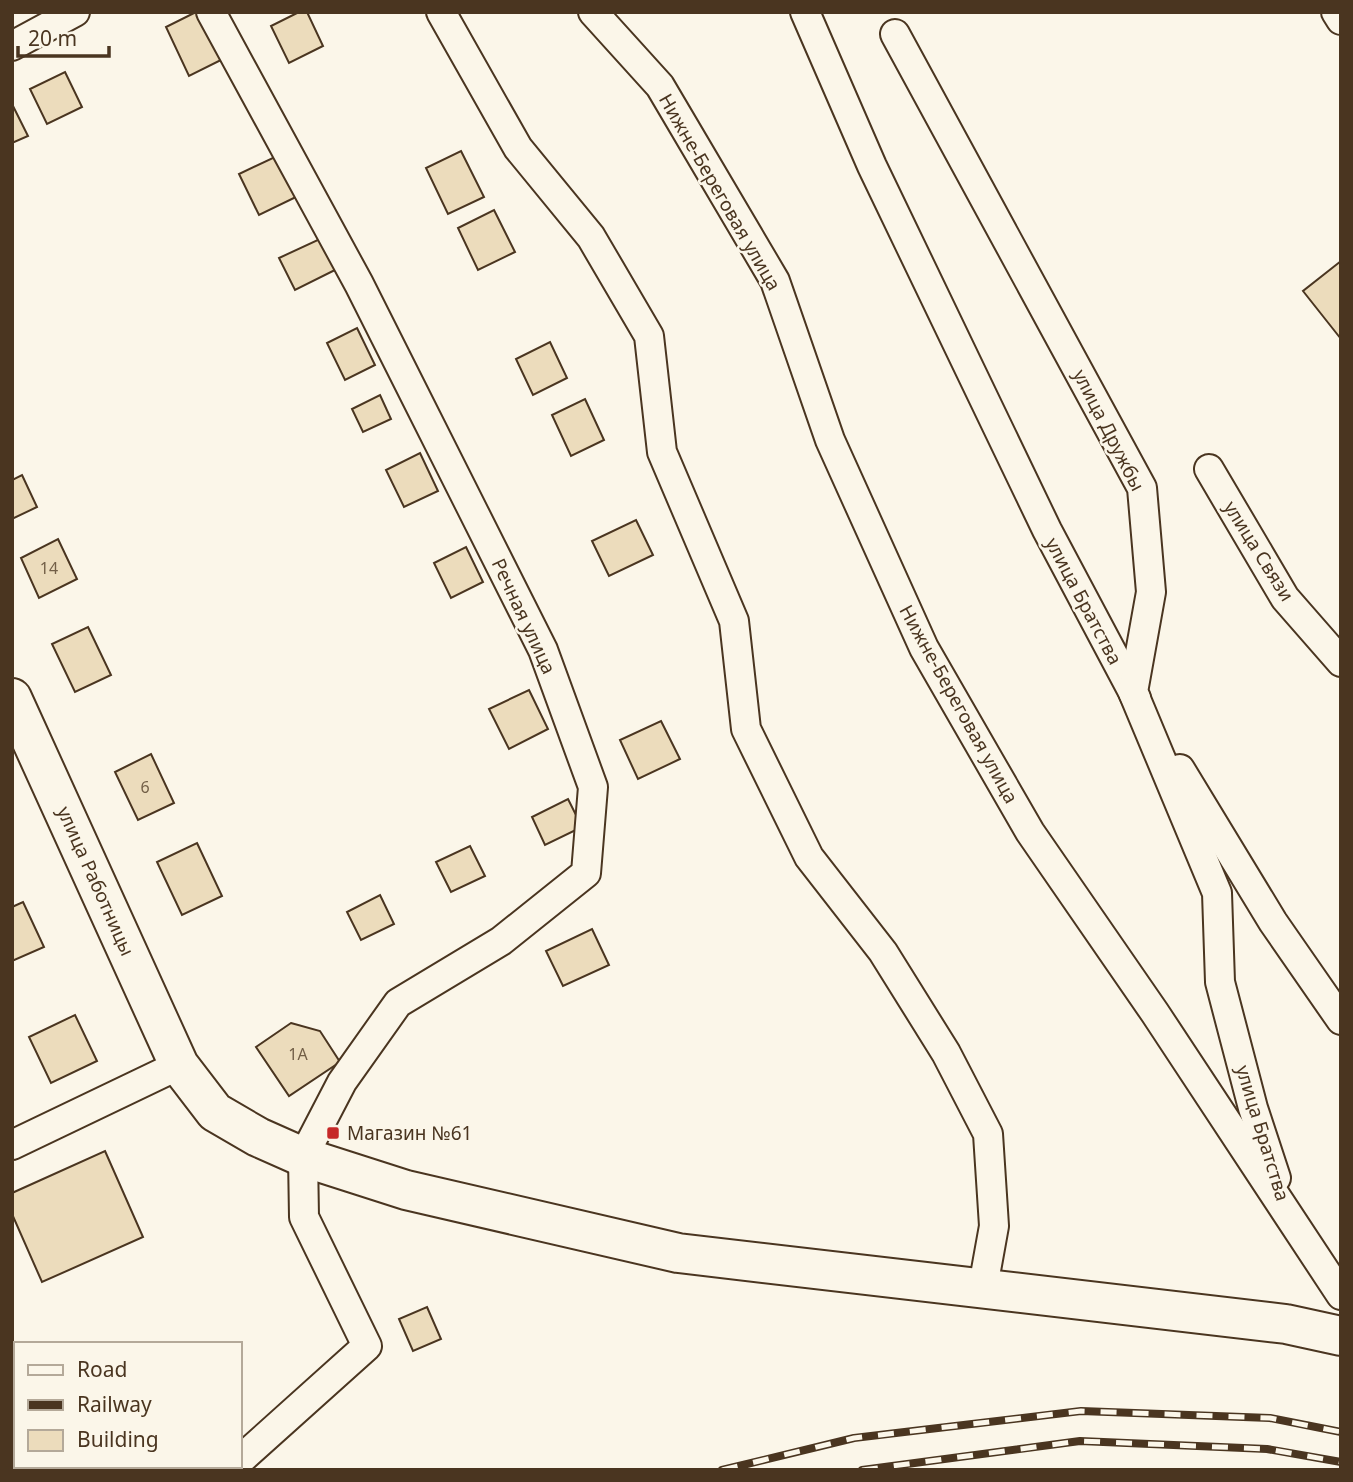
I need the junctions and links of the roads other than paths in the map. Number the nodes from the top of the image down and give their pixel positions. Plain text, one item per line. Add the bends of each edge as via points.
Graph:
1 (75, 12) edge
2 (211, 12) edge
3 (441, 12) edge
4 (593, 12) edge
5 (805, 12) edge
6 (1336, 12) edge
7 (1341, 20) edge
8 (895, 34) dead end
9 (12, 46) edge
10 (1209, 469) dead end
11 (1341, 662) edge
12 (1133, 692) junction
13 (12, 698) edge
14 (1341, 1020) edge
15 (178, 1065) junction
16 (12, 1145) edge
17 (303, 1157) junction
18 (1287, 1214) junction
19 (983, 1287) junction
20 (1341, 1295) edge
21 (1341, 1336) edge
22 (242, 1458) edge

1 - 9 street
2 - 17 street, Речная улица via 359,284 543,650 593,787 586,873 500,942 398,1003 342,1082
3 - 19 street via 518,148 591,237 649,336 662,452 734,621 746,729 809,857 883,952 946,1053 988,1134 994,1226
4 - 18 street, Нижне-Береговая улица via 660,86 775,281 830,440 924,648 1030,832
5 - 12 street, улица Братства via 873,166 1041,517
6 - 7 street
8 - 12 street, улица Дружбы via 1142,488 1151,592
10 - 11 street, улица Связи via 1284,598
12 - 14 street via 1273,922
12 - 18 street, улица Братства via 1217,893 1220,982
13 - 15 street, улица Работницы
15 - 16 street
15 - 17 street, улица Работницы via 215,1112
17 - 19 street, улица Работницы via 406,1190 678,1252
17 - 22 street via 304,1217 367,1346
18 - 20 street, Нижне-Береговая улица
19 - 21 street, улица Работницы via 1286,1324

